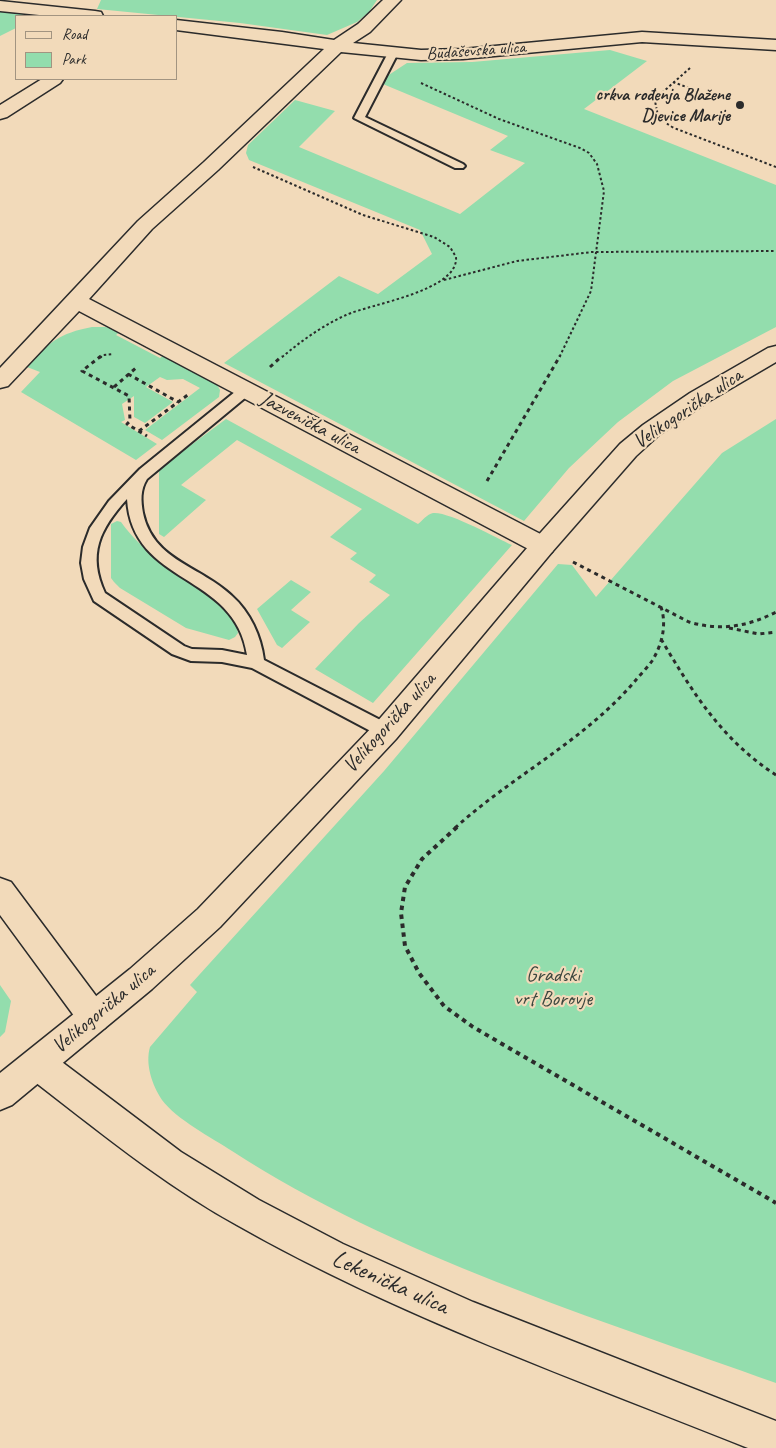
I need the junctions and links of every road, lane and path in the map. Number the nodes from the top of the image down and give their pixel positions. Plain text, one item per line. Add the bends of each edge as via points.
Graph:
1 (394, 0) edge
2 (0, 6) edge
3 (86, 15) edge
4 (178, 26) edge
5 (338, 45) junction
6 (776, 45) edge
7 (391, 59) junction
8 (694, 66) dead end
9 (52, 80) edge
10 (673, 82) junction
11 (713, 97) dead end
12 (0, 113) edge
13 (222, 154) junction
14 (459, 166) dead end
15 (776, 167) edge
16 (776, 251) edge
17 (596, 252) junction
18 (441, 281) junction
19 (76, 301) junction
20 (146, 338) junction
21 (776, 353) edge
22 (128, 374) dead end
23 (0, 381) edge
24 (246, 390) junction
25 (190, 394) dead end
26 (178, 402) junction
27 (139, 431) junction
28 (172, 450) junction
29 (139, 479) junction
30 (471, 508) junction
31 (543, 546) junction
32 (660, 607) junction
33 (776, 612) edge
34 (726, 628) junction
35 (776, 632) edge
36 (661, 639) junction
37 (256, 663) junction
38 (386, 731) junction
39 (776, 775) edge
40 (0, 891) edge
41 (94, 1018) junction
42 (38, 1064) junction
43 (0, 1094) edge
44 (776, 1203) edge
45 (776, 1440) edge

1 - 5 street via 364,28
2 - 3 street
4 - 5 street, Budaševska ulica
5 - 7 street, Budaševska ulica
5 - 13 street
6 - 7 street, Budaševska ulica via 642,37
7 - 14 lane via 360,118
7 - 17 path via 405,76 453,99 589,153 597,164 604,191
8 - 10 path
9 - 12 street
10 - 11 path
10 - 15 path via 655,99 655,109 665,124
13 - 18 path via 378,220 444,242 454,252 456,265
13 - 19 street via 144,225
16 - 17 path
17 - 18 path via 517,261
17 - 30 path via 591,290 557,362
18 - 24 path via 333,321 272,365
19 - 20 street, Jazvenička ulica
19 - 23 street
20 - 24 street, Jazvenička ulica
20 - 27 path via 124,354 103,355 82,370 129,396 130,421 127,424
21 - 31 street, Velikogorička ulica via 698,398 646,435 603,476
22 - 26 path
24 - 28 lane
24 - 30 street, Jazvenička ulica
25 - 26 path
26 - 27 path
27 - 28 path
28 - 29 lane
29 - 37 lane via 134,487 134,500 140,534 160,555 220,594 236,610 247,630
29 - 37 lane via 109,509 92,540 88,569 91,584 99,597 184,653
30 - 31 street, Jazvenička ulica
31 - 32 path
31 - 38 street, Velikogorička ulica
32 - 34 path via 706,628
32 - 36 path via 664,619
33 - 34 path via 760,621
34 - 35 path via 759,634
36 - 39 path via 692,693 738,748
36 - 44 path via 652,661 595,721 459,825 422,859 405,887 401,914 405,946 419,973 444,1006 473,1027
37 - 38 lane
38 - 41 street, Velikogorička ulica via 209,918
40 - 41 street
41 - 42 street, Velikogorička ulica
42 - 43 street, Velikogorička ulica
42 - 45 street, Lekenička ulica via 169,1164 247,1212 330,1257 466,1317

